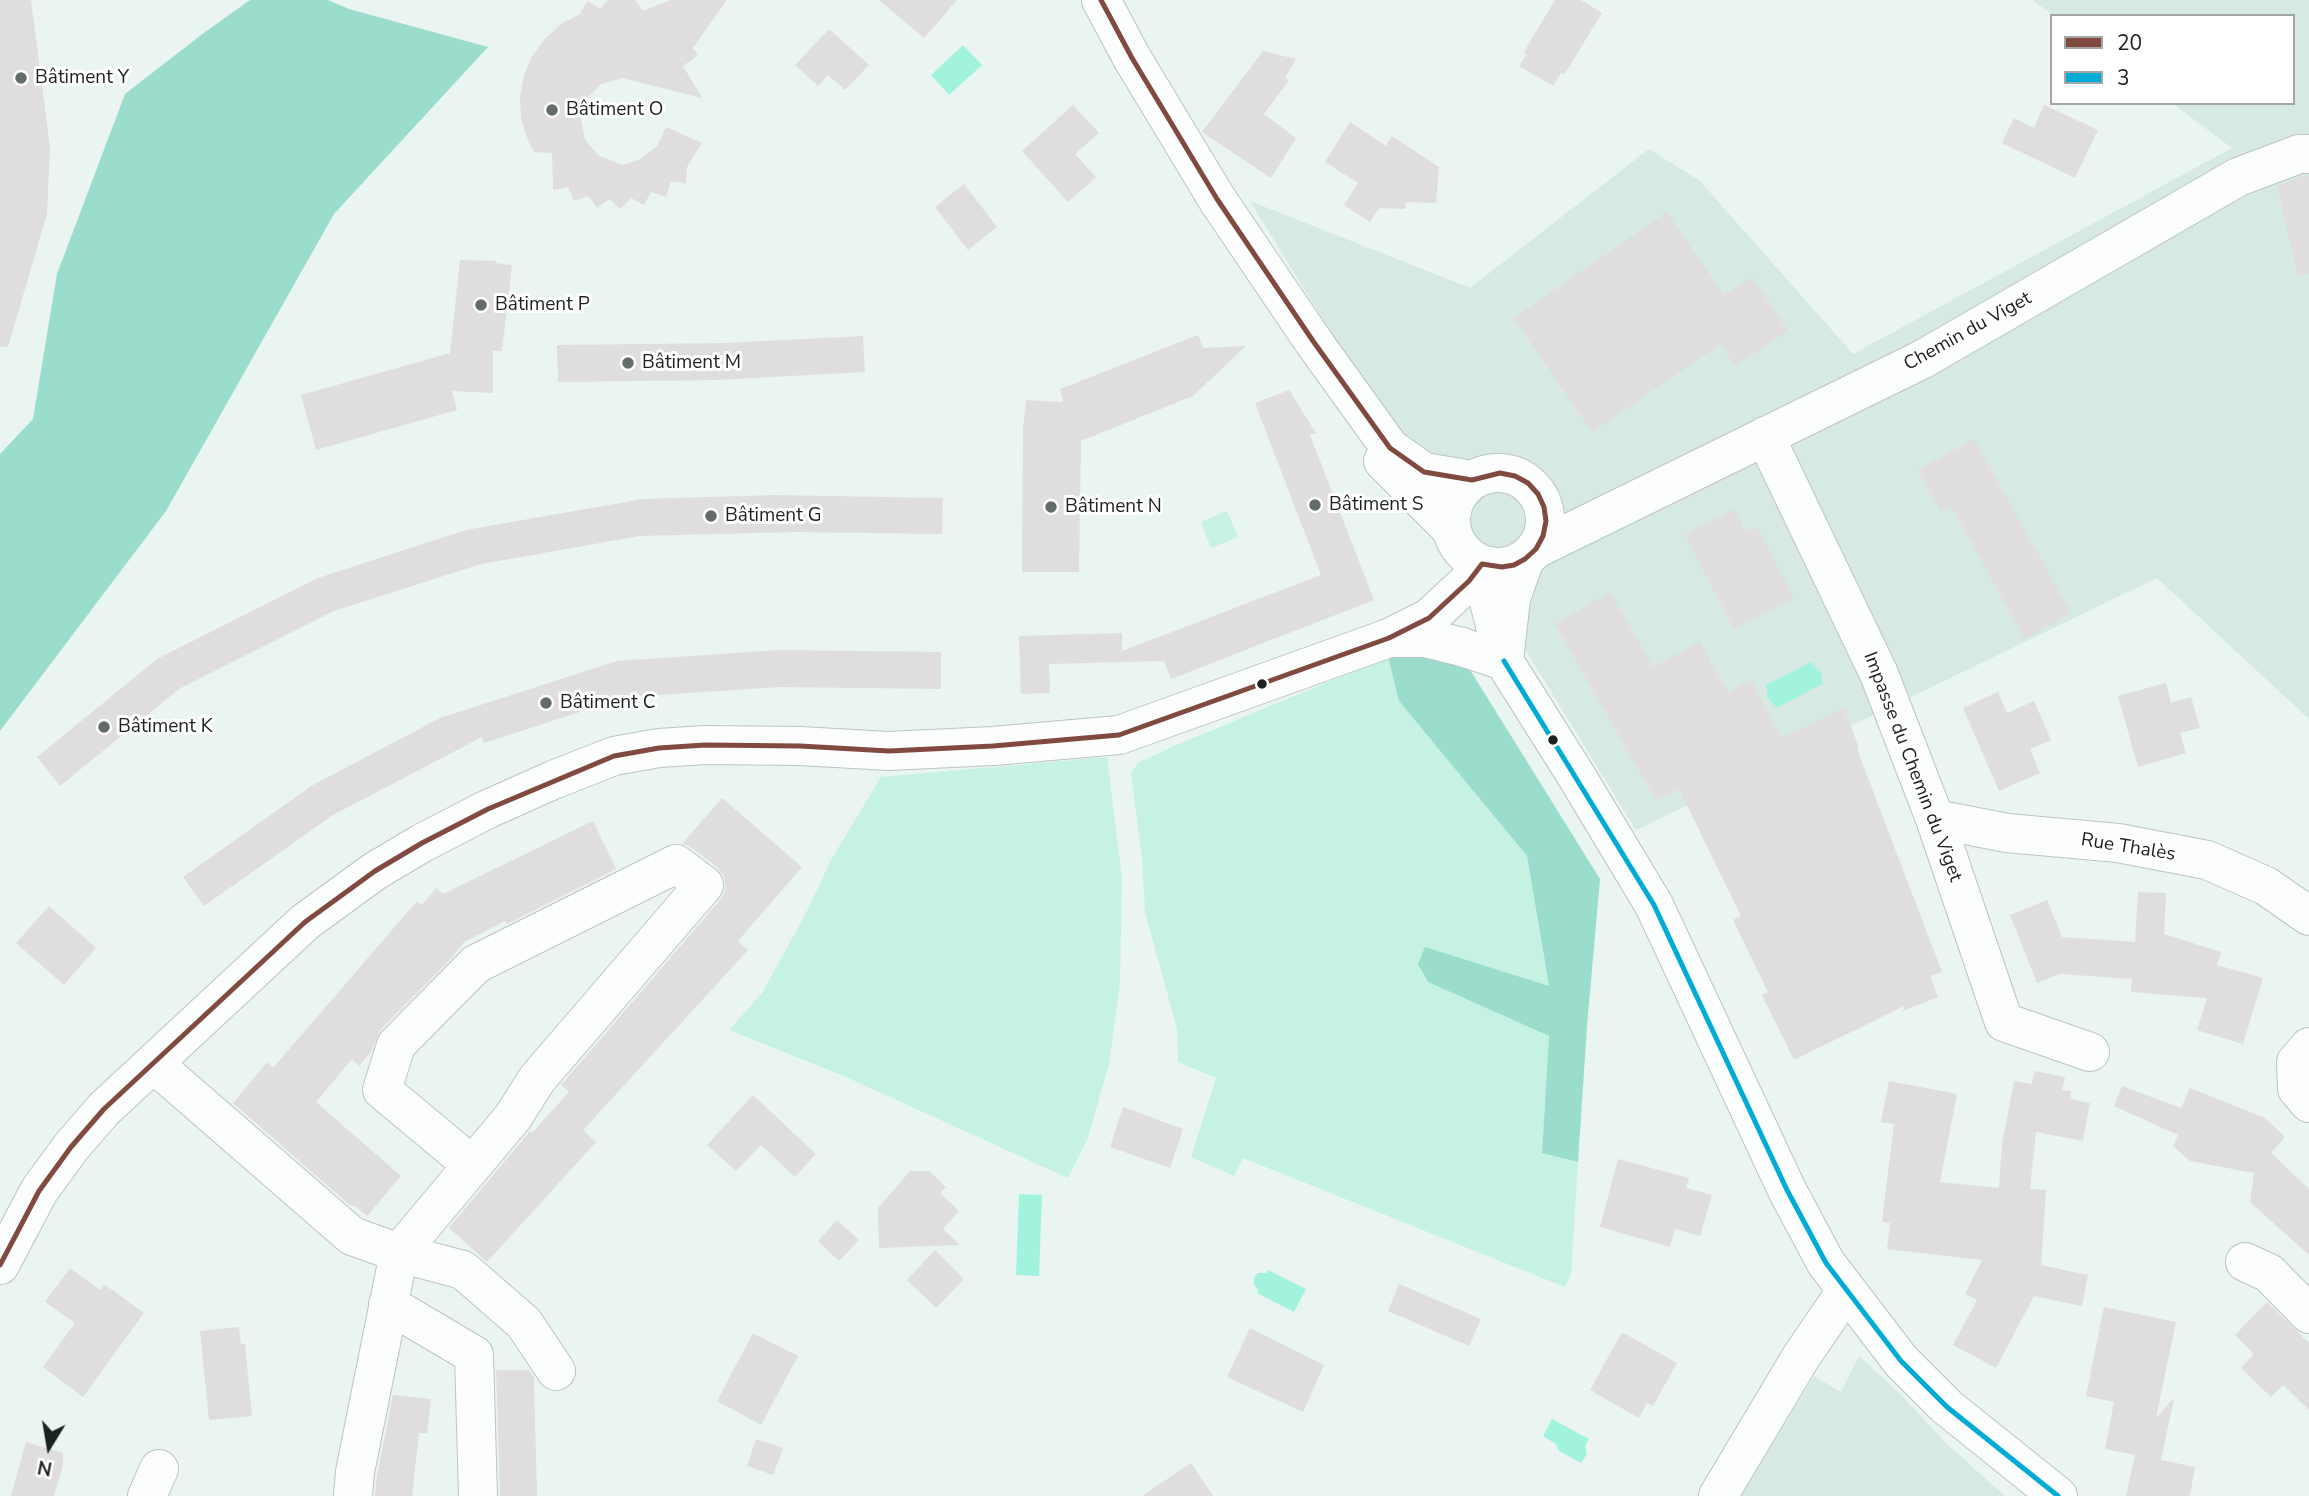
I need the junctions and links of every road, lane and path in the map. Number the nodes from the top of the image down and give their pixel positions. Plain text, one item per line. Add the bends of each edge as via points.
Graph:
1 (1101, 0) edge
2 (2309, 154) edge
3 (1313, 341) junction
4 (1765, 436) junction
5 (1472, 480) junction
6 (1538, 494) junction
7 (1623, 505) junction
8 (1491, 552) junction
9 (1389, 638) junction
10 (1504, 661) junction
11 (1934, 819) junction
12 (2309, 916) edge
13 (2309, 1046) edge
14 (2090, 1052) dead end
15 (154, 1064) junction
16 (2309, 1103) edge
17 (471, 1165) junction
18 (399, 1253) junction
19 (2245, 1262) dead end
20 (0, 1265) edge
21 (1846, 1291) junction
22 (388, 1304) junction
23 (2309, 1314) edge
24 (556, 1371) dead end
25 (353, 1496) edge
26 (478, 1496) edge
27 (1718, 1496) edge
28 (2058, 1496) edge

1 - 3 street via 1217,200
2 - 4 street, Chemin du Viget via 2238,177 1923,359
3 - 5 street via 1390,448 1424,472
3 - 8 street via 1383,462
4 - 7 street, Chemin du Viget
4 - 11 street, Impasse du Chemin du Viget via 1879,674
5 - 6 street via 1507,474 1528,483
5 - 8 street via 1453,507
6 - 7 street
6 - 8 street via 1546,522 1543,536
7 - 8 street, Chemin du Viget
8 - 9 street via 1469,581 1429,618
8 - 10 street via 1487,594
9 - 10 street via 1426,638
9 - 15 street via 1119,735 888,751 705,745 614,756 488,808 375,870 305,922
10 - 21 street via 1654,905 1787,1190
11 - 12 street, Rue Thalès via 2007,834 2118,843 2207,860 2266,886
11 - 14 street, Impasse du Chemin du Viget via 2004,1023
13 - 16 street via 2296,1062 2297,1089
15 - 18 street via 352,1236
15 - 20 street via 104,1109 71,1147 39,1191
17 - 17 street via 513,1117 537,1079 704,885 676,864 475,964 396,1045 382,1090
17 - 18 street
18 - 22 street
18 - 24 street via 463,1270 524,1323
19 - 23 street via 2269,1273
21 - 27 street
21 - 28 street via 1901,1361 1947,1407
22 - 25 street
22 - 26 street via 474,1354

